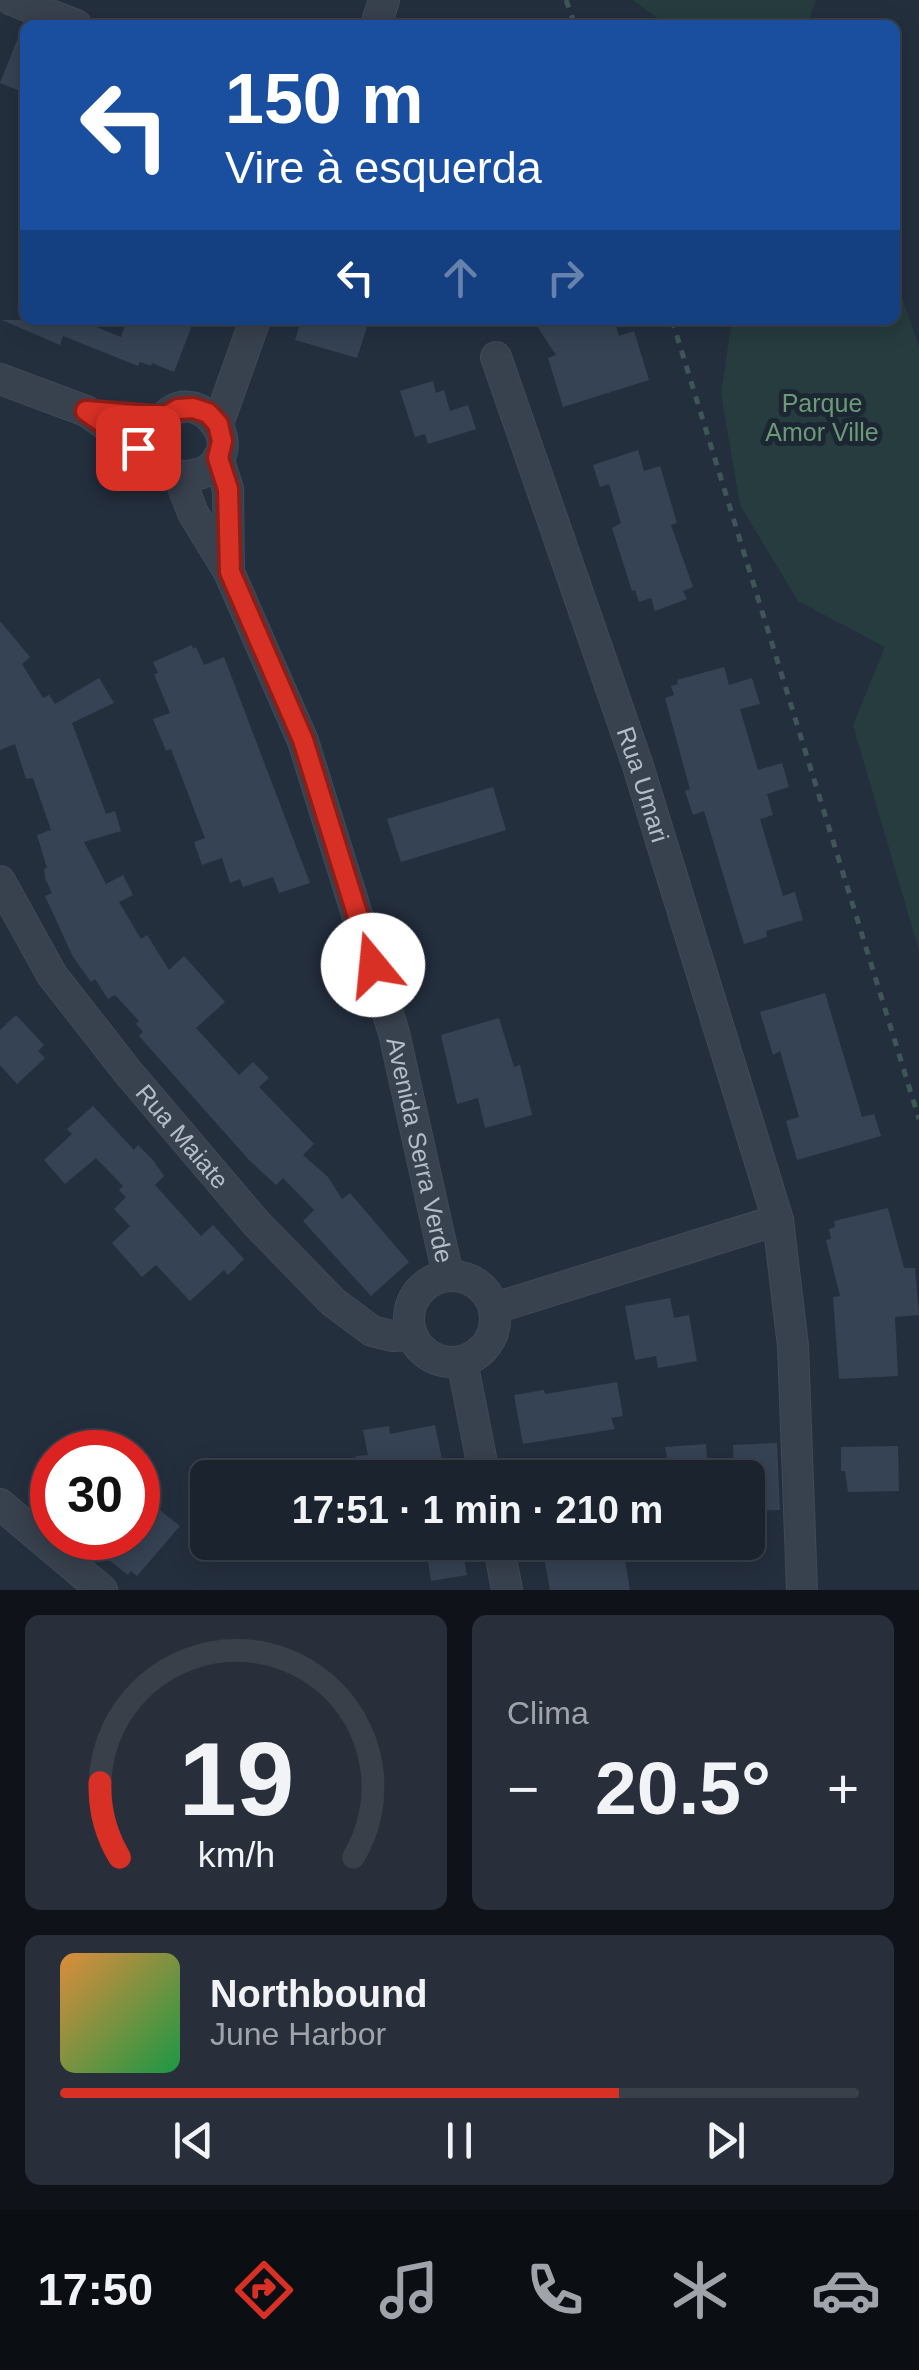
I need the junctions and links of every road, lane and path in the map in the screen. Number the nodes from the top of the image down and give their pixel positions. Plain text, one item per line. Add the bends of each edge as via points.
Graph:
1 (12, 0) edge
2 (63, 20) edge
3 (253, 325) edge
4 (674, 325) edge
5 (242, 354) junction
6 (496, 357) dead end
7 (0, 379) edge
8 (86, 411) junction
9 (171, 413) junction
10 (218, 424) junction
11 (218, 458) junction
12 (172, 472) junction
13 (230, 572) junction
14 (0, 881) edge
15 (919, 1119) edge
16 (778, 1220) junction
17 (448, 1276) junction
18 (495, 1308) junction
19 (412, 1335) junction
20 (462, 1361) junction
21 (481, 1460) edge
22 (0, 1504) edge
23 (501, 1560) edge
24 (102, 1590) edge
25 (507, 1590) edge
26 (802, 1590) edge

1 - 2 street
3 - 5 street
4 - 15 path
5 - 9 street
5 - 10 street
6 - 16 street, Rua Umari via 638,766
7 - 8 street
8 - 9 street
8 - 12 street
9 - 10 street via 193,408
9 - 12 street via 155,433 155,451
10 - 11 street
11 - 12 street via 203,472
11 - 13 street, Avenida Serra Verde via 228,489
12 - 13 street, Avenida Serra Verde
13 - 17 street, Avenida Serra Verde via 303,740 394,1033
14 - 19 street, Rua Maiate via 52,975 256,1223 333,1302 372,1331
16 - 18 street
16 - 26 street, Rua Umari via 793,1346
17 - 18 street via 477,1283
17 - 19 street via 420,1290 409,1320
18 - 20 street via 490,1341
19 - 20 street via 441,1361
20 - 21 street
22 - 24 street
23 - 25 street

